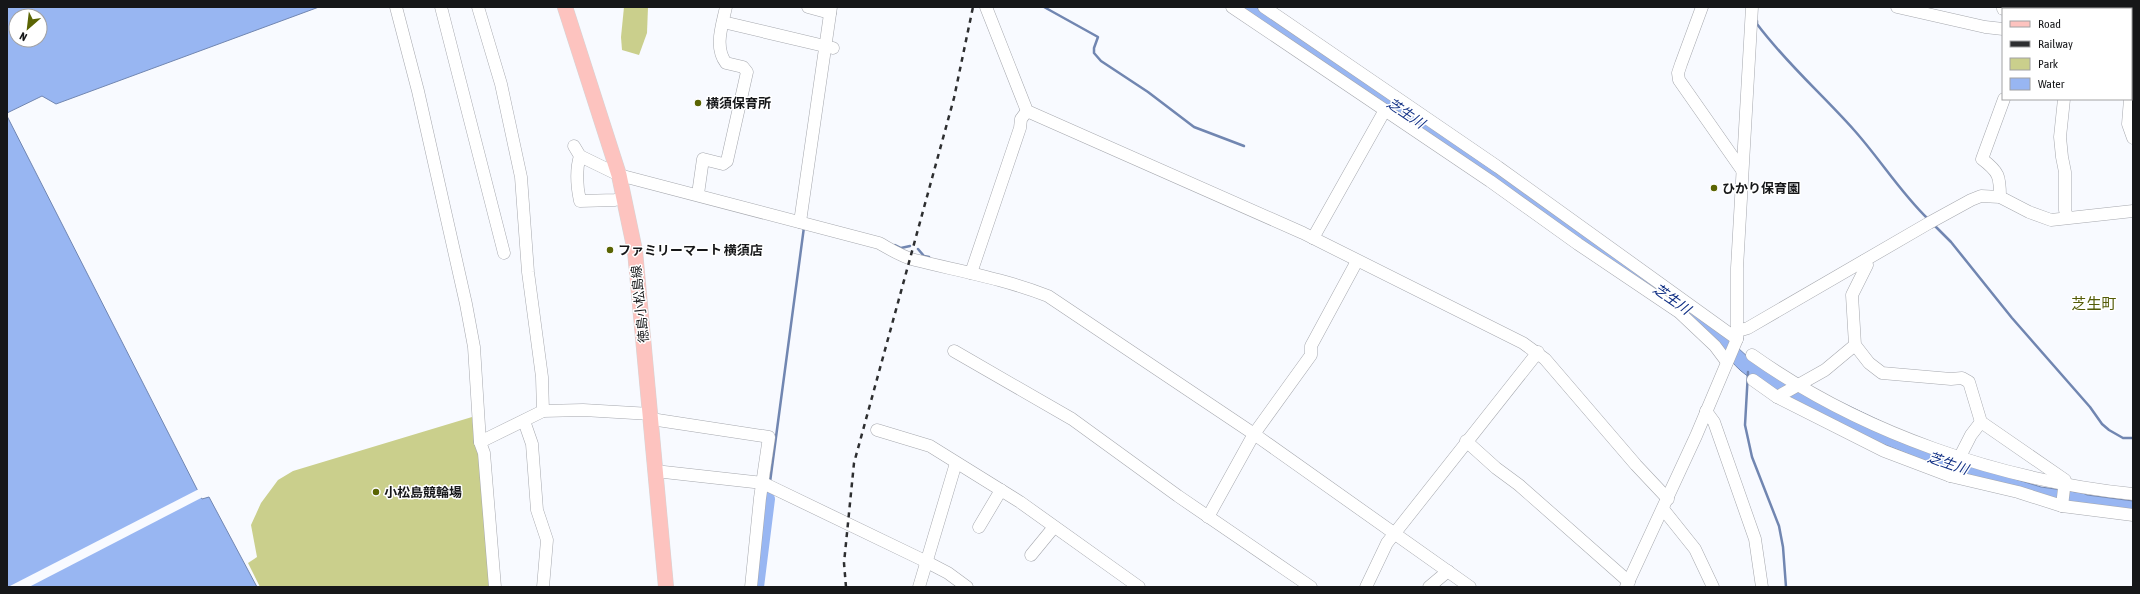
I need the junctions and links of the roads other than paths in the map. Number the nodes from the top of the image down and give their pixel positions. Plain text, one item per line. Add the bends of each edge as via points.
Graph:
1 (396, 7) edge
2 (441, 7) edge
3 (478, 7) edge
4 (565, 7) edge
5 (726, 7) edge
6 (808, 7) edge
7 (986, 7) edge
8 (1232, 7) edge
9 (1264, 7) edge
10 (1702, 7) edge
11 (1752, 7) edge
12 (1898, 7) edge
13 (833, 9) edge
14 (723, 22) junction
15 (2002, 29) edge
16 (829, 47) junction
17 (2004, 100) edge
18 (2064, 100) edge
19 (2130, 100) edge
20 (1384, 110) junction
21 (1027, 111) junction
22 (2133, 138) edge
23 (1742, 170) junction
24 (618, 174) junction
25 (698, 194) junction
26 (2000, 197) junction
27 (624, 198) junction
28 (2133, 211) edge
29 (2067, 217) junction
30 (803, 223) junction
31 (1313, 238) junction
32 (504, 253) dead end
33 (1357, 260) junction
34 (1864, 261) junction
35 (972, 270) junction
36 (1740, 334) junction
37 (1855, 345) junction
38 (954, 351) dead end
39 (1538, 352) junction
40 (1752, 355) dead end
41 (1727, 360) junction
42 (1753, 380) dead end
43 (1796, 385) junction
44 (1777, 396) junction
45 (1706, 411) junction
46 (543, 412) junction
47 (651, 416) junction
48 (524, 421) junction
49 (1981, 422) junction
50 (877, 430) dead end
51 (1256, 432) junction
52 (1466, 441) junction
53 (480, 442) junction
54 (1960, 458) junction
55 (956, 463) junction
56 (655, 471) junction
57 (1950, 475) junction
58 (768, 485) junction
59 (2066, 486) junction
60 (1001, 490) junction
61 (2129, 492) edge
62 (1665, 504) junction
63 (2062, 504) junction
64 (2133, 515) edge
65 (1208, 517) junction
66 (979, 527) dead end
67 (1054, 527) junction
68 (1395, 532) junction
69 (1031, 555) dead end
70 (925, 561) junction
71 (1448, 571) junction
72 (1627, 584) edge
73 (495, 587) edge
74 (542, 587) edge
75 (666, 587) edge
76 (751, 587) edge
77 (919, 587) edge
78 (967, 587) edge
79 (1138, 587) edge
80 (1311, 587) edge
81 (1366, 587) edge
82 (1429, 587) edge
83 (1470, 587) edge
84 (1714, 587) edge
85 (1762, 587) edge

1 - 53 street via 418,91 466,304 474,347
2 - 32 street
3 - 46 street via 501,84 521,177 528,272 542,377
4 - 24 main road, 徳島小松島線
5 - 14 street
6 - 13 street
7 - 21 street
8 - 20 street
9 - 36 street
10 - 23 street via 1680,64 1679,80
11 - 23 street
12 - 15 street
13 - 16 street
14 - 16 street
14 - 25 street via 719,48 721,55 726,63 743,67 747,72 727,161 723,164 703,158
16 - 30 street
17 - 26 street via 1982,159 1998,173
18 - 29 street via 2060,138
19 - 22 street via 2128,124
20 - 31 street
20 - 41 street via 1678,312
21 - 31 street
21 - 35 street via 1021,119
23 - 36 street via 1737,268
24 - 25 street
24 - 27 main road, 徳島小松島線
24 - 27 street via 577,151 580,201
25 - 30 street
26 - 29 street via 2042,218 2050,220
26 - 34 street via 1981,196 1971,200
27 - 47 main road, 徳島小松島線 via 635,251
28 - 29 street
30 - 35 street via 879,243 915,261
31 - 33 street
33 - 39 street
33 - 51 street via 1311,346 1311,355
34 - 36 street
34 - 37 street via 1867,265 1852,295
35 - 51 street via 1048,296
36 - 41 street
37 - 43 street via 1825,370
37 - 49 street via 1869,363 1882,373 1962,378 1968,382
38 - 65 street via 1072,419
39 - 52 street
39 - 62 street via 1636,466
40 - 43 street
41 - 45 street
42 - 44 street
43 - 44 street
43 - 54 street via 1850,414
44 - 57 street via 1884,451
45 - 62 street
45 - 85 street via 1714,422 1755,539
46 - 47 street via 583,410
46 - 48 street
47 - 56 main road, 徳島小松島線
47 - 58 street via 769,437
48 - 53 street
48 - 74 street via 532,444 537,510 547,540
49 - 54 street via 1971,435
49 - 59 street via 2065,480
50 - 55 street via 930,446
51 - 65 street
51 - 68 street
52 - 68 street
52 - 72 street via 1525,490
53 - 73 street via 484,453
54 - 57 street
54 - 59 street
55 - 60 street
55 - 70 street
56 - 58 street
56 - 75 main road, 徳島小松島線
57 - 63 street
58 - 70 street
58 - 76 street
59 - 61 street
59 - 63 street
60 - 66 street
60 - 67 street
62 - 72 street
62 - 84 street via 1695,549
63 - 64 street
65 - 80 street
67 - 69 street
67 - 79 street
68 - 71 street
68 - 81 street
70 - 77 street
70 - 78 street
71 - 82 street
71 - 83 street

